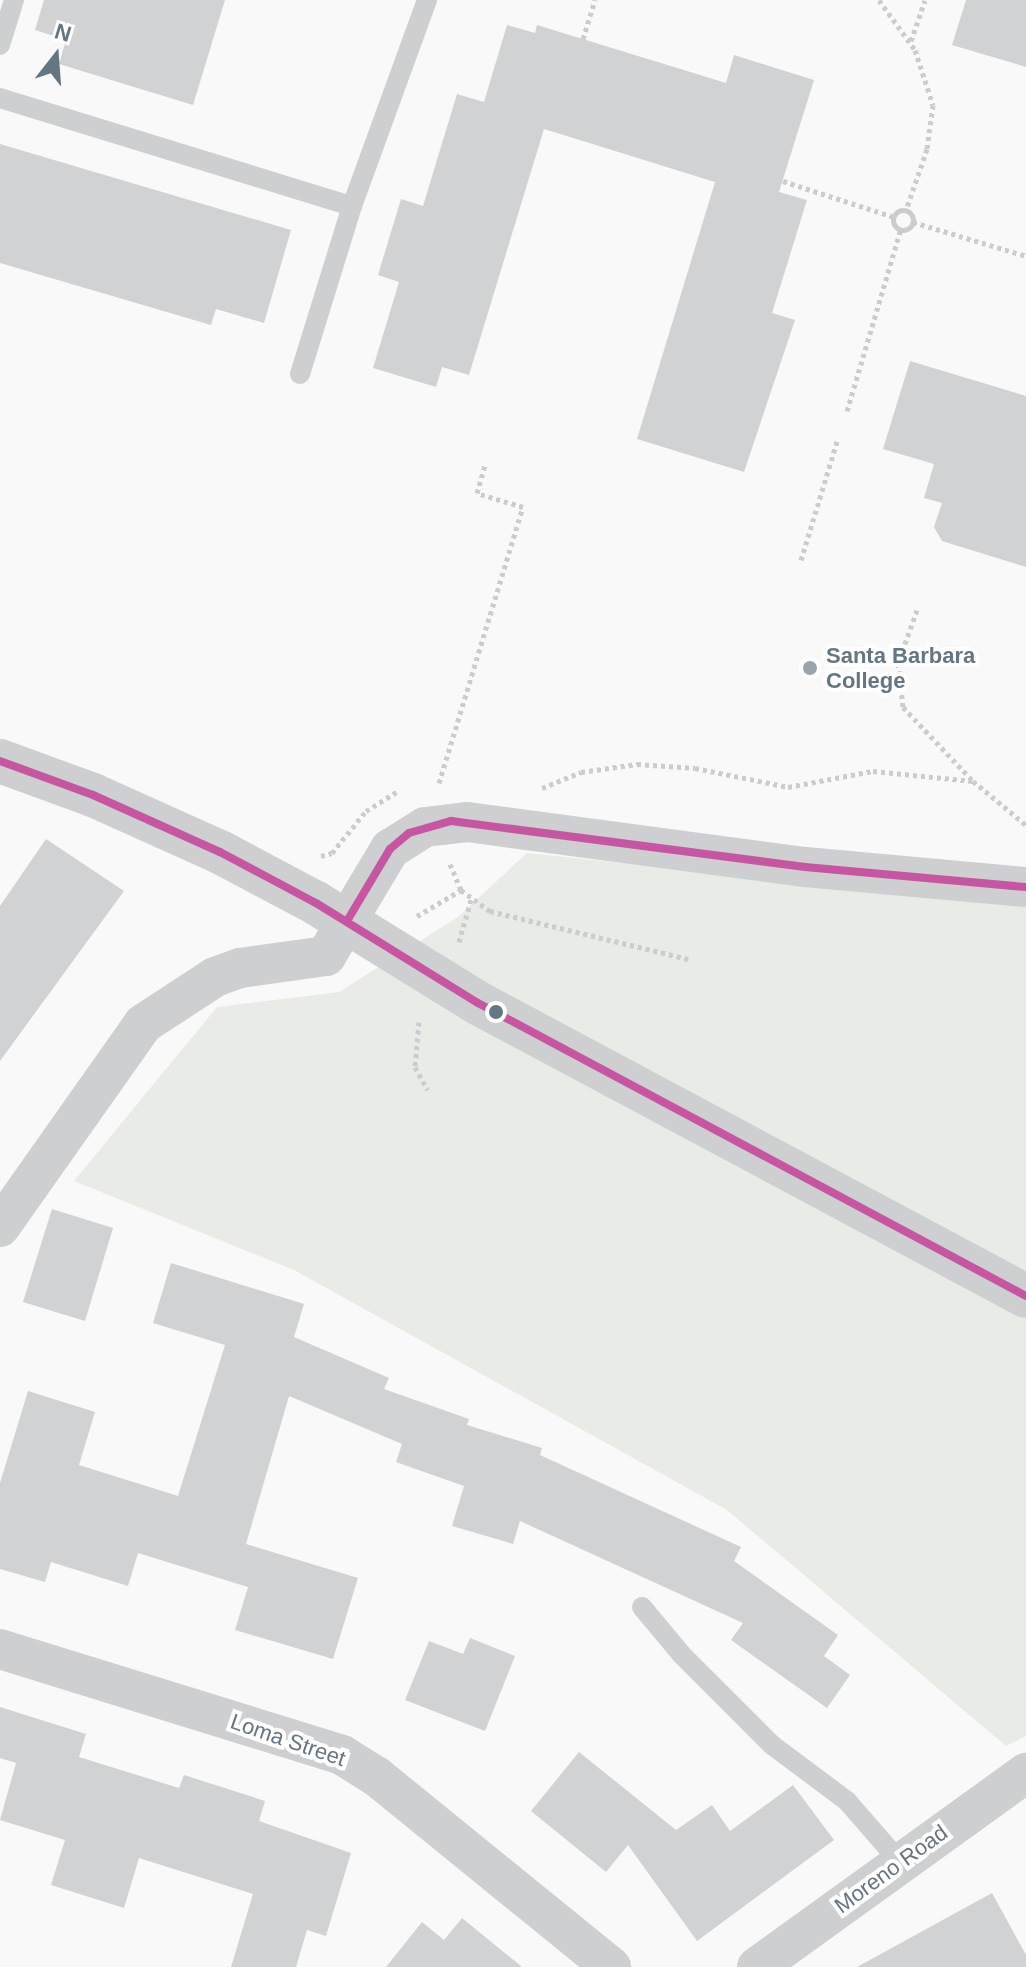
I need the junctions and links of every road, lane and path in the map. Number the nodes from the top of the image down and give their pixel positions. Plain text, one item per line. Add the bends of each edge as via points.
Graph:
1 (14, 0) edge
2 (427, 0) edge
3 (595, 0) edge
4 (879, 0) edge
5 (925, 0) edge
6 (583, 39) dead end
7 (911, 42) junction
8 (0, 45) edge
9 (0, 98) edge
10 (783, 181) dead end
11 (352, 206) junction
12 (906, 210) junction
13 (894, 217) junction
14 (913, 222) junction
15 (901, 229) junction
16 (1026, 256) edge
17 (300, 374) dead end
18 (847, 411) dead end
19 (838, 438) dead end
20 (485, 465) dead end
21 (801, 560) dead end
22 (917, 610) dead end
23 (0, 761) edge
24 (440, 777) dead end
25 (973, 781) junction
26 (534, 788) dead end
27 (444, 798) junction
28 (1026, 825) edge
29 (1026, 887) edge
30 (461, 890) junction
31 (471, 900) junction
32 (415, 916) dead end
33 (347, 921) junction
34 (463, 928) dead end
35 (688, 959) dead end
36 (419, 1022) dead end
37 (428, 1090) dead end
38 (0, 1227) edge
39 (1026, 1296) edge
40 (642, 1607) dead end
41 (0, 1649) edge
42 (1026, 1773) edge
43 (900, 1862) junction
44 (611, 1967) edge
45 (757, 1967) edge

1 - 8 lane
2 - 11 lane
3 - 6 path
4 - 7 path
5 - 7 path
7 - 12 path via 930,90 933,117
9 - 11 lane
10 - 13 path
11 - 17 lane
12 - 13 path
12 - 14 path
13 - 15 path
14 - 15 path
14 - 16 path
15 - 18 path
19 - 21 path
20 - 24 path via 477,493 523,507
22 - 25 path via 898,663 900,701
23 - 33 street via 158,823
25 - 26 path via 888,771 788,787 695,768 637,764 581,772
25 - 28 path
27 - 29 street
27 - 30 path
27 - 33 street via 390,849
30 - 31 path
30 - 32 path
31 - 34 path
31 - 35 path via 514,919
33 - 38 street via 326,956 240,968 189,990 143,1024
33 - 39 street via 478,1003
36 - 37 path via 415,1067
40 - 43 lane via 749,1723 847,1801
41 - 44 street, Loma Street via 342,1755 376,1776
42 - 43 street, Moreno Road
43 - 45 street, Moreno Road

